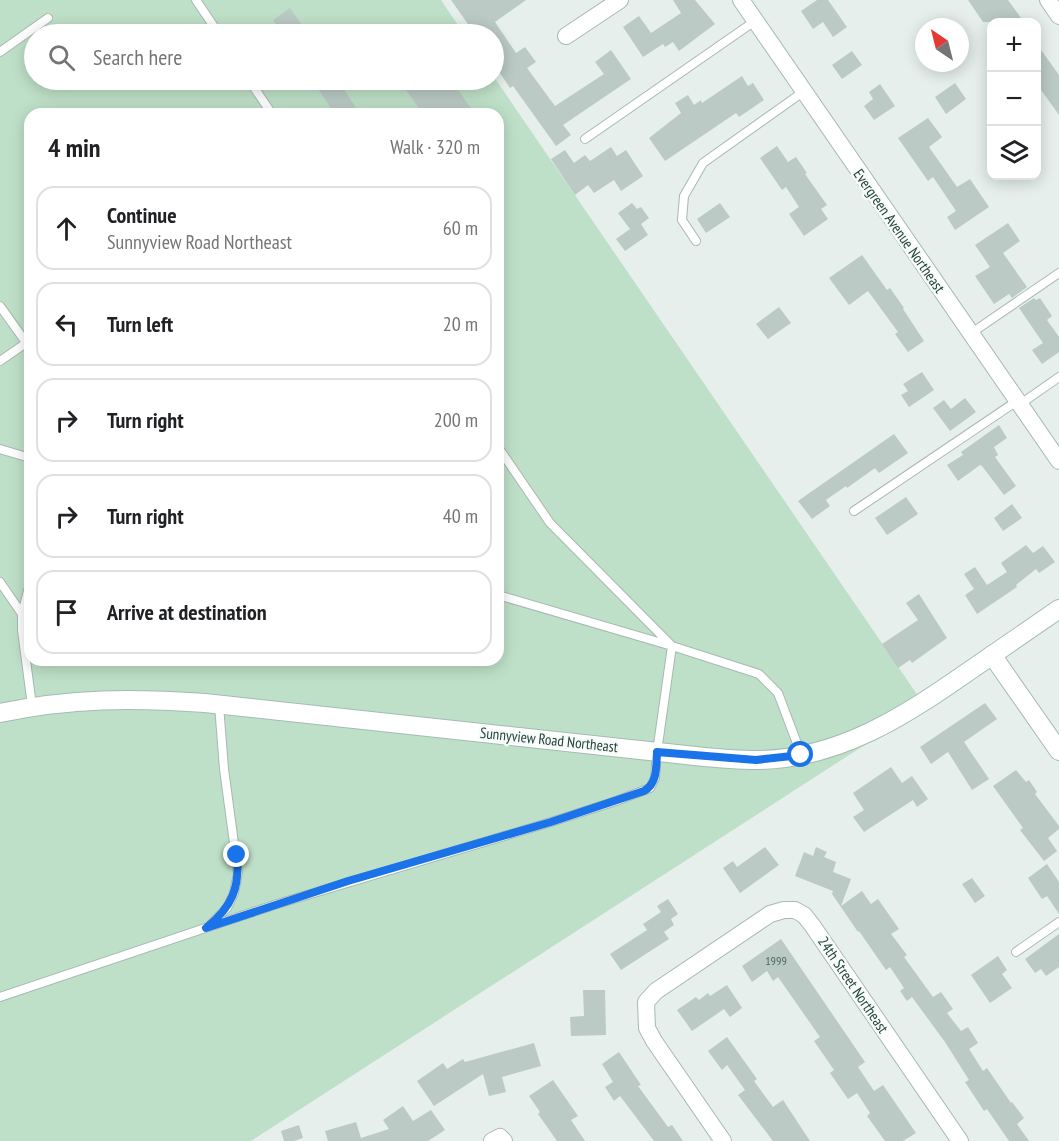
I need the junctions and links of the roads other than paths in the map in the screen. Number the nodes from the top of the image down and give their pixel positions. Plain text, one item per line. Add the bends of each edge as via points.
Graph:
1 (196, 0) edge
2 (620, 0) edge
3 (741, 0) edge
4 (1048, 0) edge
5 (1059, 16) edge
6 (48, 18) dead end
7 (755, 21) junction
8 (40, 24) edge
9 (212, 24) edge
10 (24, 35) edge
11 (566, 36) dead end
12 (0, 52) edge
13 (256, 90) edge
14 (803, 92) junction
15 (268, 108) edge
16 (585, 139) dead end
17 (696, 241) dead end
18 (1059, 273) edge
19 (0, 306) edge
20 (970, 334) junction
21 (24, 337) edge
22 (24, 347) edge
23 (0, 361) edge
24 (1059, 377) edge
25 (1018, 403) junction
26 (0, 449) edge
27 (24, 456) edge
28 (504, 456) edge
29 (1059, 461) edge
30 (854, 511) dead end
31 (0, 582) edge
32 (504, 597) edge
33 (24, 606) edge
34 (1059, 609) edge
35 (22, 614) junction
36 (24, 645) edge
37 (672, 646) junction
38 (992, 655) junction
39 (27, 666) edge
40 (219, 705) junction
41 (32, 706) junction
42 (0, 713) edge
43 (1059, 751) edge
44 (657, 752) junction
45 (801, 755) junction
46 (1059, 922) edge
47 (206, 928) junction
48 (1016, 952) dead end
49 (0, 997) edge
50 (723, 1141) edge
51 (960, 1141) edge

1 - 9 lane
2 - 11 street
3 - 7 street, Evergreen Avenue Northeast
4 - 5 street
6 - 8 lane
7 - 14 street, Evergreen Avenue Northeast
7 - 16 lane
10 - 12 lane
13 - 15 lane
14 - 17 lane via 703,164 684,196 682,220
14 - 20 street, Evergreen Avenue Northeast
18 - 20 lane
19 - 21 lane
20 - 25 street, Evergreen Avenue Northeast
22 - 23 lane
24 - 25 lane
25 - 29 street, Evergreen Avenue Northeast
25 - 30 lane
26 - 27 lane
28 - 37 lane via 550,524
31 - 35 lane
32 - 37 lane
33 - 35 lane
34 - 38 main road, Sunnyview Road Northeast
35 - 36 lane
37 - 44 lane
37 - 45 lane via 759,674 770,682 785,705
38 - 43 main road
38 - 45 main road, Sunnyview Road Northeast via 923,704 874,732
39 - 41 lane
40 - 41 main road, Sunnyview Road Northeast via 92,699
40 - 44 main road, Sunnyview Road Northeast
40 - 47 lane via 238,873 227,908
41 - 42 main road, Sunnyview Road Northeast
44 - 45 main road, Sunnyview Road Northeast via 756,760
44 - 47 lane via 655,778 644,791
46 - 48 lane
47 - 49 lane
50 - 51 street, 24th Street Northeast via 654,1041 647,1028 646,1002 713,951 784,909 804,915

